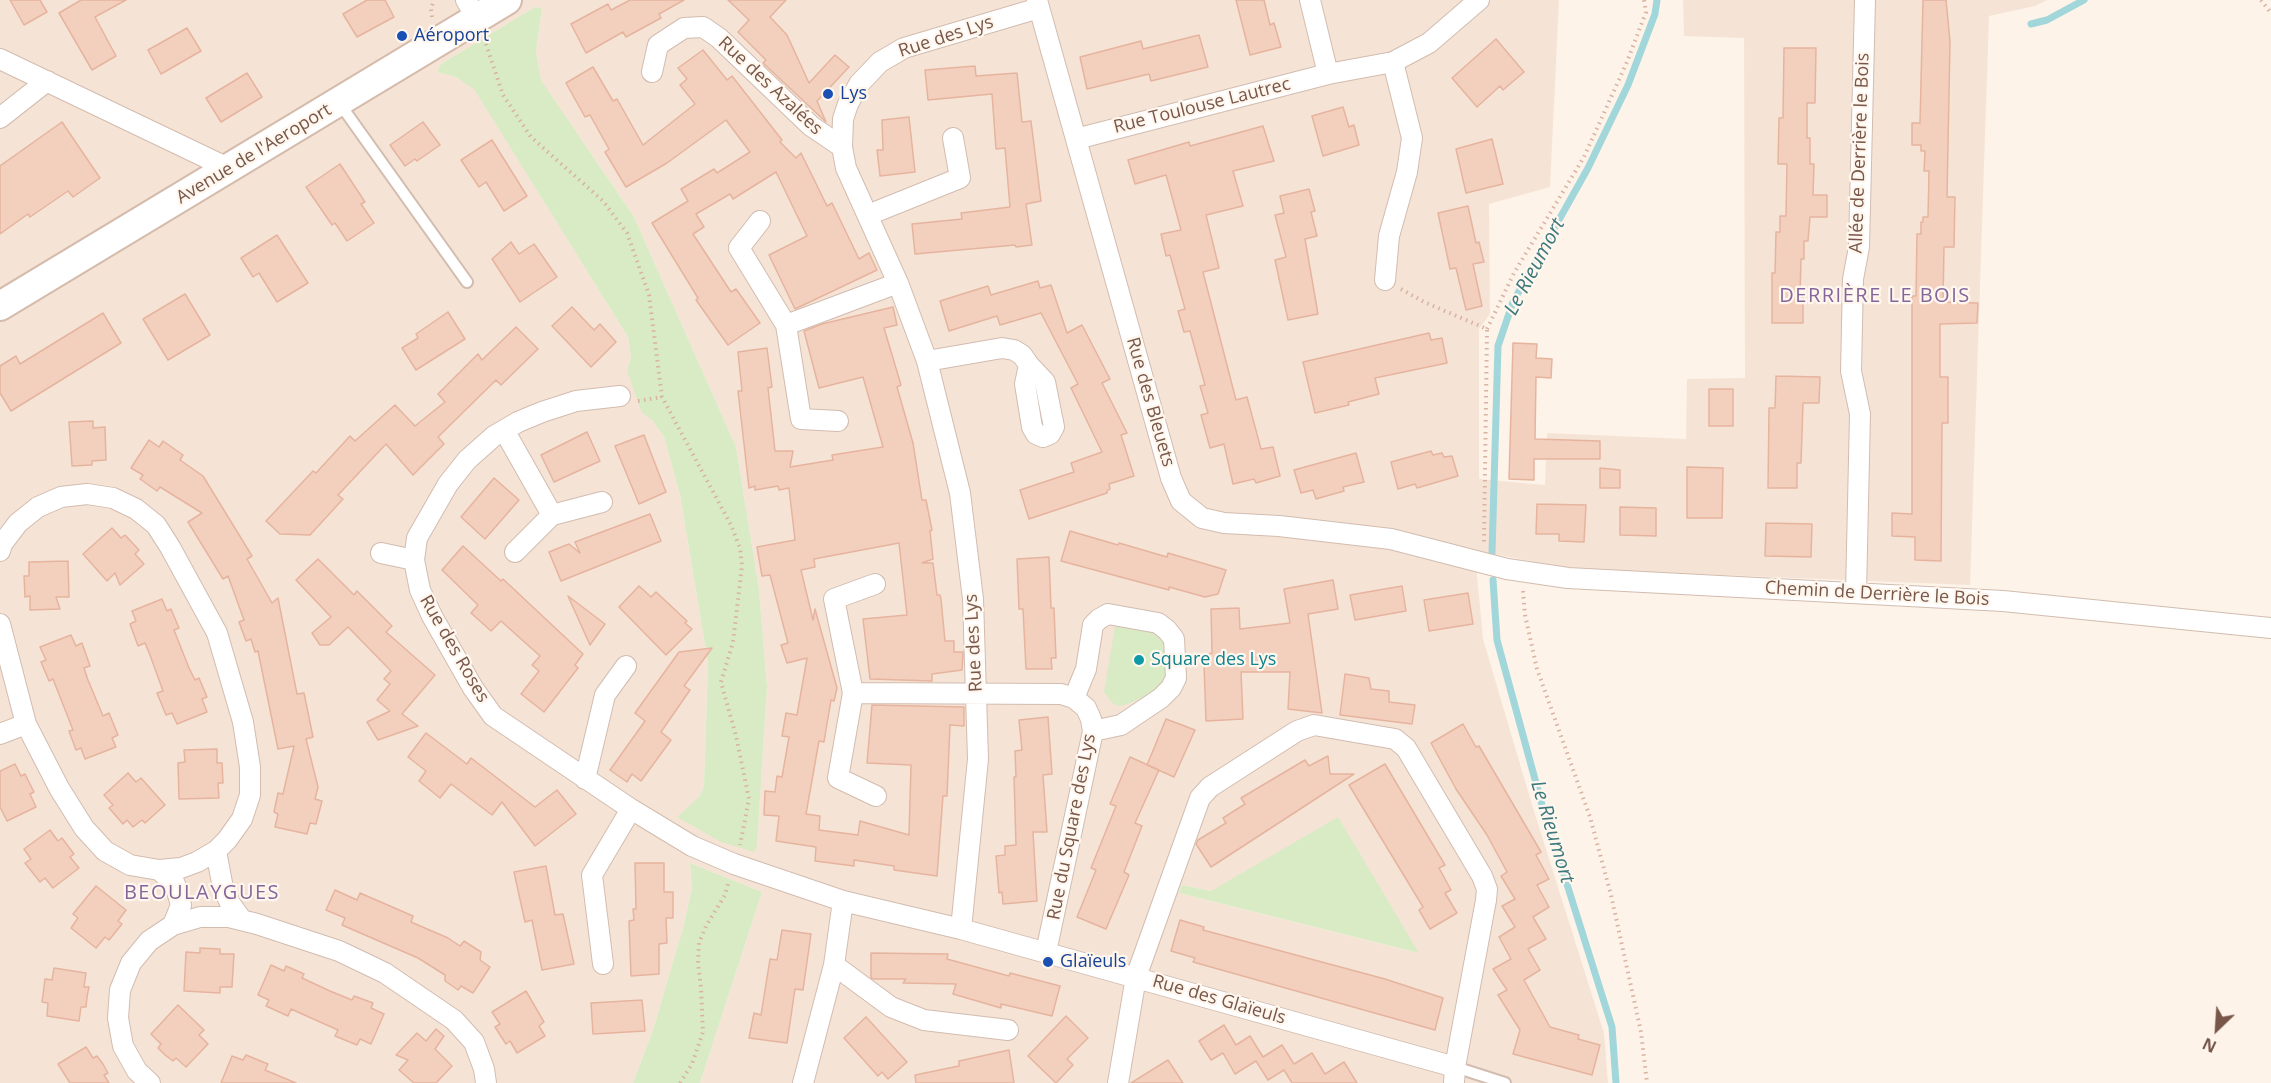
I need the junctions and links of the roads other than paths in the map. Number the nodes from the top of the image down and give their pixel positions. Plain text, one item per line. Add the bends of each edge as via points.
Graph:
1 (507, 0) edge
2 (1310, 0) edge
3 (1479, 0) edge
4 (1865, 0) edge
5 (1038, 4) edge
6 (476, 21) edge
7 (0, 59) edge
8 (1393, 62) junction
9 (652, 72) dead end
10 (1328, 74) junction
11 (47, 81) junction
12 (339, 102) junction
13 (0, 118) edge
14 (953, 138) dead end
15 (1076, 139) junction
16 (842, 147) junction
17 (230, 169) junction
18 (868, 215) junction
19 (760, 221) dead end
20 (1385, 280) road end
21 (467, 282) dead end
22 (898, 283) junction
23 (0, 306) edge
24 (786, 325) junction
25 (927, 361) junction
26 (1029, 365) dead end
27 (620, 396) dead end
28 (838, 421) dead end
29 (504, 430) junction
30 (602, 502) dead end
31 (552, 515) junction
32 (0, 551) edge
33 (515, 552) dead end
34 (381, 553) dead end
35 (414, 560) junction
36 (1484, 563) joint
37 (875, 584) dead end
38 (1856, 593) junction
39 (0, 624) edge
40 (2271, 628) edge
41 (626, 666) dead end
42 (853, 693) junction
43 (977, 694) junction
44 (1074, 698) junction
45 (26, 724) junction
46 (1094, 731) junction
47 (0, 734) edge
48 (585, 779) junction
49 (876, 796) dead end
50 (631, 809) junction
51 (216, 851) junction
52 (734, 864) joint
53 (159, 870) junction
54 (843, 901) junction
55 (242, 920) junction
56 (173, 925) junction
57 (961, 929) junction
58 (1046, 952) junction
59 (603, 964) dead end
60 (834, 965) junction
61 (1136, 977) junction
62 (1008, 1030) dead end
63 (1454, 1075) edge
64 (150, 1083) edge
65 (486, 1083) edge
66 (803, 1083) edge
67 (1118, 1083) edge
68 (1505, 1083) edge

1 - 6 street, Avenue de l'Aeroport
2 - 10 street
3 - 8 street, Rue Toulouse Lautrec via 1429,43
4 - 38 street, Allée de Derrière le Bois via 1859,247 1853,279 1851,371 1860,414
5 - 15 street, Rue des Bleuets
5 - 16 street, Rue des Lys via 904,48 880,62 859,84 848,104
6 - 12 street, Avenue de l'Aeroport
7 - 11 street
8 - 10 street, Rue Toulouse Lautrec
8 - 20 street via 1412,138 1389,236
9 - 16 street, Rue des Azalées via 658,45 684,28 703,27 811,126
10 - 15 street, Rue Toulouse Lautrec
11 - 13 street
11 - 17 street
12 - 17 street, Avenue de l'Aeroport
12 - 21 lane
14 - 18 street via 960,178
15 - 36 street, Rue des Bleuets via 1169,472 1181,501 1202,518 1224,523 1391,539
16 - 18 street, Rue des Lys via 846,168
17 - 23 street, Avenue de l'Aeroport
18 - 22 street, Rue des Lys
19 - 24 street via 739,248
22 - 24 street
22 - 25 street, Rue des Lys
24 - 28 street via 801,419
25 - 26 street via 1002,348 1014,350
25 - 43 street, Rue des Lys via 960,493 973,598
27 - 29 street, Rue des Roses via 576,401
29 - 31 street
29 - 35 street, Rue des Roses via 467,460 448,484 417,538
30 - 31 street
31 - 33 street
32 - 51 street via 18,523 38,507 61,497 87,494 113,498 156,525 217,633 243,722 250,767 249,795 242,819
34 - 35 street
35 - 48 street, Rue des Roses via 420,590 432,616 493,716
36 - 38 street, Chemin de Derrière le Bois via 1568,578
37 - 42 street via 834,599
38 - 40 street, Chemin de Derrière le Bois via 2003,601
39 - 45 street
41 - 48 street via 605,695
42 - 43 street
42 - 49 street via 837,778
43 - 44 street via 1061,694
43 - 57 street, Rue des Lys via 978,759
44 - 46 street, Rue du Square des Lys via 1086,708
44 - 46 street via 1086,669 1093,625 1099,619 1108,614 1158,623 1174,639 1176,678 1171,688 1121,724
45 - 47 street
45 - 53 street via 58,788 84,828 105,851 130,865
46 - 58 street, Rue du Square des Lys
48 - 50 street, Rue des Roses
50 - 52 street, Rue des Roses via 692,846
50 - 59 street via 591,874
51 - 53 street via 197,862
51 - 55 street via 222,888
52 - 54 street, Rue des Glaïeuls
53 - 56 street via 175,884 181,905
54 - 57 street, Rue des Glaïeuls
54 - 60 street
55 - 56 street via 200,917
55 - 65 street via 339,951 393,979 454,1020 474,1042
56 - 64 street via 149,941 131,963 120,990 117,1018 123,1046 137,1071
57 - 58 street, Rue des Glaïeuls
58 - 61 street, Rue des Glaïeuls
60 - 62 street via 891,1007 924,1020
60 - 66 street
61 - 63 street, Rue des Glaïeuls
61 - 63 street via 1200,798 1210,787 1297,731 1314,725 1395,739 1406,748 1486,889
61 - 67 street
63 - 68 lane

